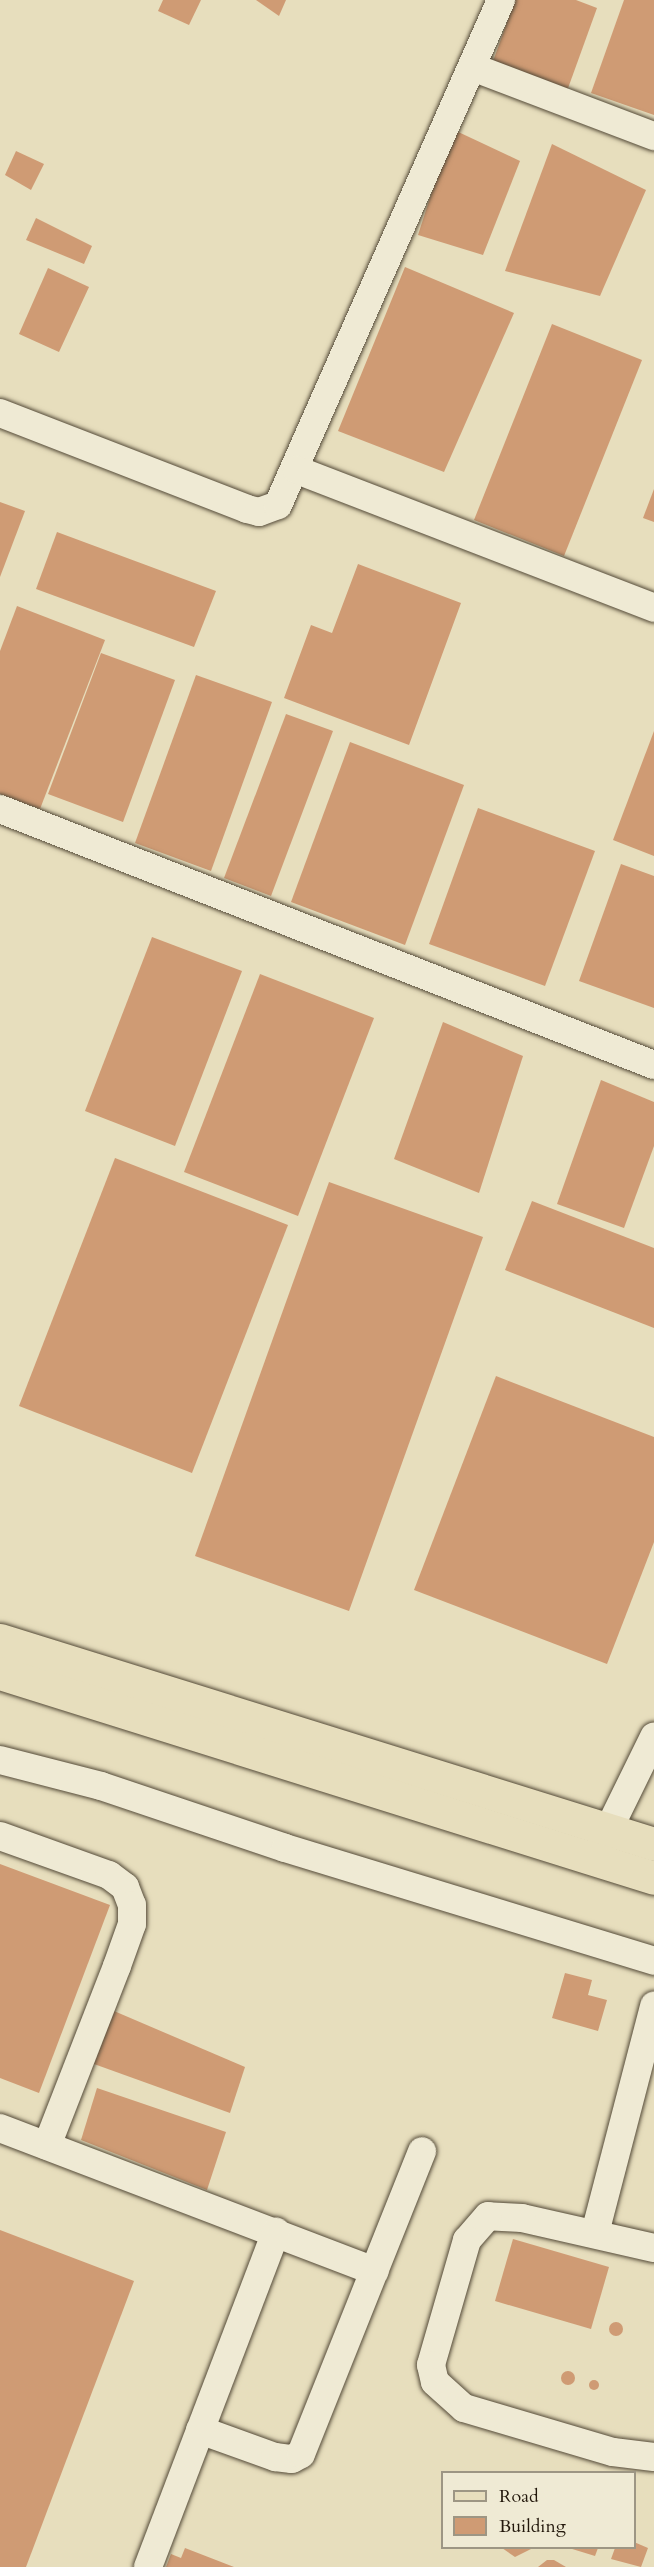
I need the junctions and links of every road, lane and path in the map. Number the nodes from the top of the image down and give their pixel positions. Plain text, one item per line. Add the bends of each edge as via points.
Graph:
1 (501, 0) edge
2 (472, 67) junction
3 (654, 136) edge
4 (0, 412) edge
5 (297, 470) junction
6 (654, 608) edge
7 (0, 809) edge
8 (654, 1065) edge
9 (0, 1640) edge
10 (0, 1673) edge
11 (654, 1737) edge
12 (0, 1760) edge
13 (0, 1836) edge
14 (654, 1844) edge
15 (601, 1845) junction
16 (654, 1878) edge
17 (654, 1961) edge
18 (654, 2006) edge
19 (0, 2128) edge
20 (47, 2146) junction
21 (422, 2151) dead end
22 (276, 2232) junction
23 (595, 2233) junction
24 (654, 2248) edge
25 (375, 2271) junction
26 (200, 2430) junction
27 (654, 2457) edge
28 (148, 2567) edge

1 - 2 street
2 - 3 street
2 - 5 street
4 - 5 street via 259,512 278,505
5 - 6 street
7 - 8 street
9 - 15 main road
10 - 15 main road
11 - 15 street
12 - 17 street via 101,1786 330,1862
13 - 20 street via 109,1875 125,1887 132,1905 132,1924
14 - 15 main road
15 - 16 main road
18 - 23 street
19 - 20 street
20 - 22 street
21 - 25 street
22 - 25 street
22 - 26 street
23 - 24 street
23 - 27 street via 500,2214 477,2225 453,2281 431,2365 435,2382 464,2408 492,2420 613,2452
25 - 26 street via 301,2454 292,2459 275,2457
26 - 28 street

